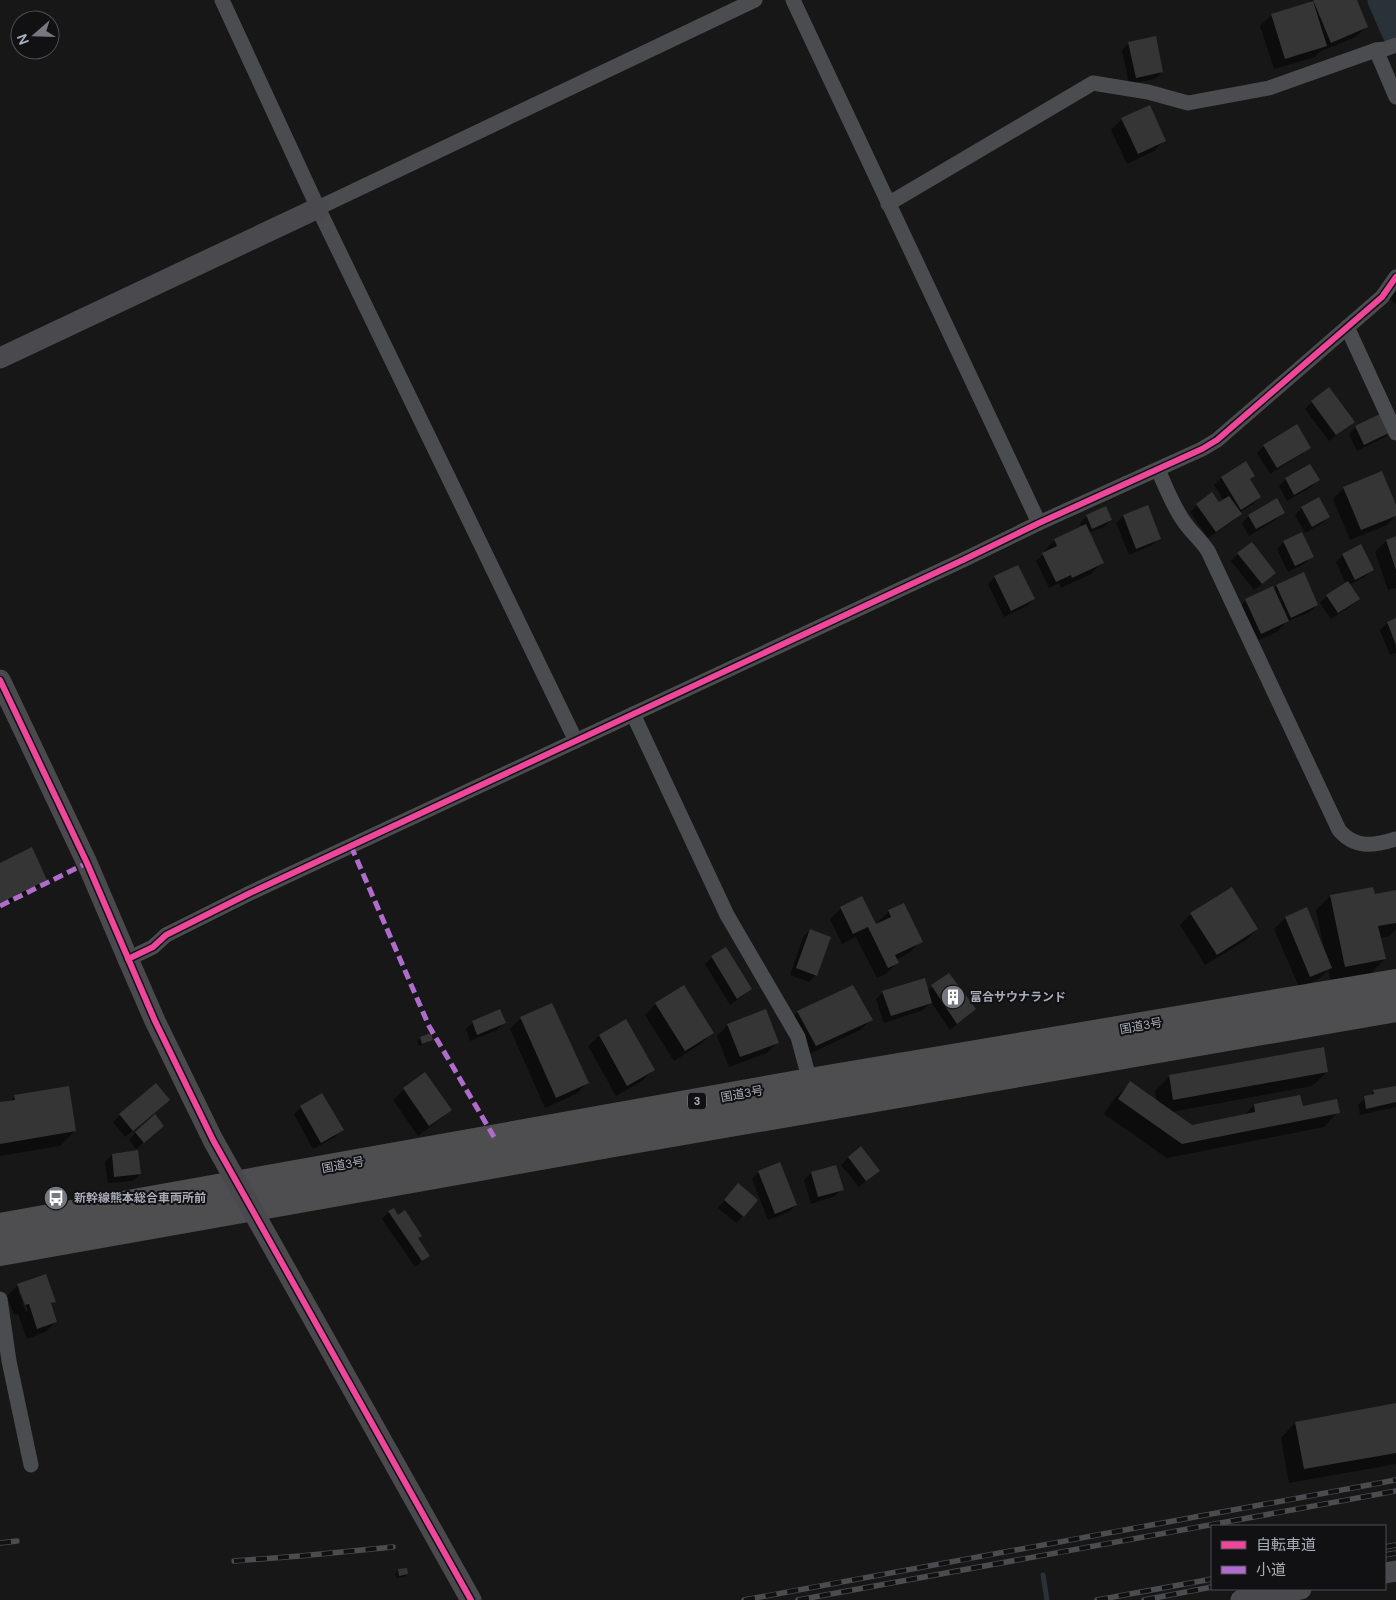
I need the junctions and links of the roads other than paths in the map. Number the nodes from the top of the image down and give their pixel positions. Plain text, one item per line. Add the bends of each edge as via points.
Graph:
1 (222, 0) edge
2 (755, 0) edge
3 (793, 0) edge
4 (1386, 48) edge
5 (1396, 97) edge
6 (888, 204) junction
7 (318, 208) junction
8 (1396, 277) edge
9 (1347, 327) junction
10 (0, 358) edge
11 (1396, 433) edge
12 (1158, 470) junction
13 (1039, 523) junction
14 (0, 680) edge
15 (634, 714) junction
16 (576, 741) junction
17 (1396, 839) edge
18 (128, 958) junction
19 (1396, 983) edge
20 (1396, 1008) edge
21 (810, 1082) junction
22 (815, 1108) junction
23 (0, 1227) edge
24 (0, 1252) edge
25 (0, 1299) edge
26 (5, 1362) edge
27 (31, 1465) dead end
28 (1296, 1590) edge
29 (471, 1600) edge
30 (1241, 1600) edge

1 - 7 street
2 - 7 street
3 - 6 street
4 - 5 street
4 - 6 street via 1269,88 1188,103 1148,92 1093,83
6 - 13 street
7 - 10 street
7 - 16 street
8 - 9 street via 1382,297
9 - 11 street
9 - 12 street via 1217,440
12 - 13 street
12 - 17 street via 1185,524 1208,551 1338,830 1346,839 1360,844 1381,844
13 - 15 street
14 - 18 street
15 - 16 street
15 - 21 street via 727,915 798,1037
16 - 18 street via 250,893 166,935 154,947
18 - 29 street, bridge via 155,1022 213,1140
19 - 21 highway, 国道3号 / 3
20 - 22 highway, 国道3号 / 3
21 - 22 street
21 - 23 highway, 国道3号 / 3
22 - 24 highway, 国道3号 / 3
25 - 26 street
26 - 27 street
28 - 30 street

